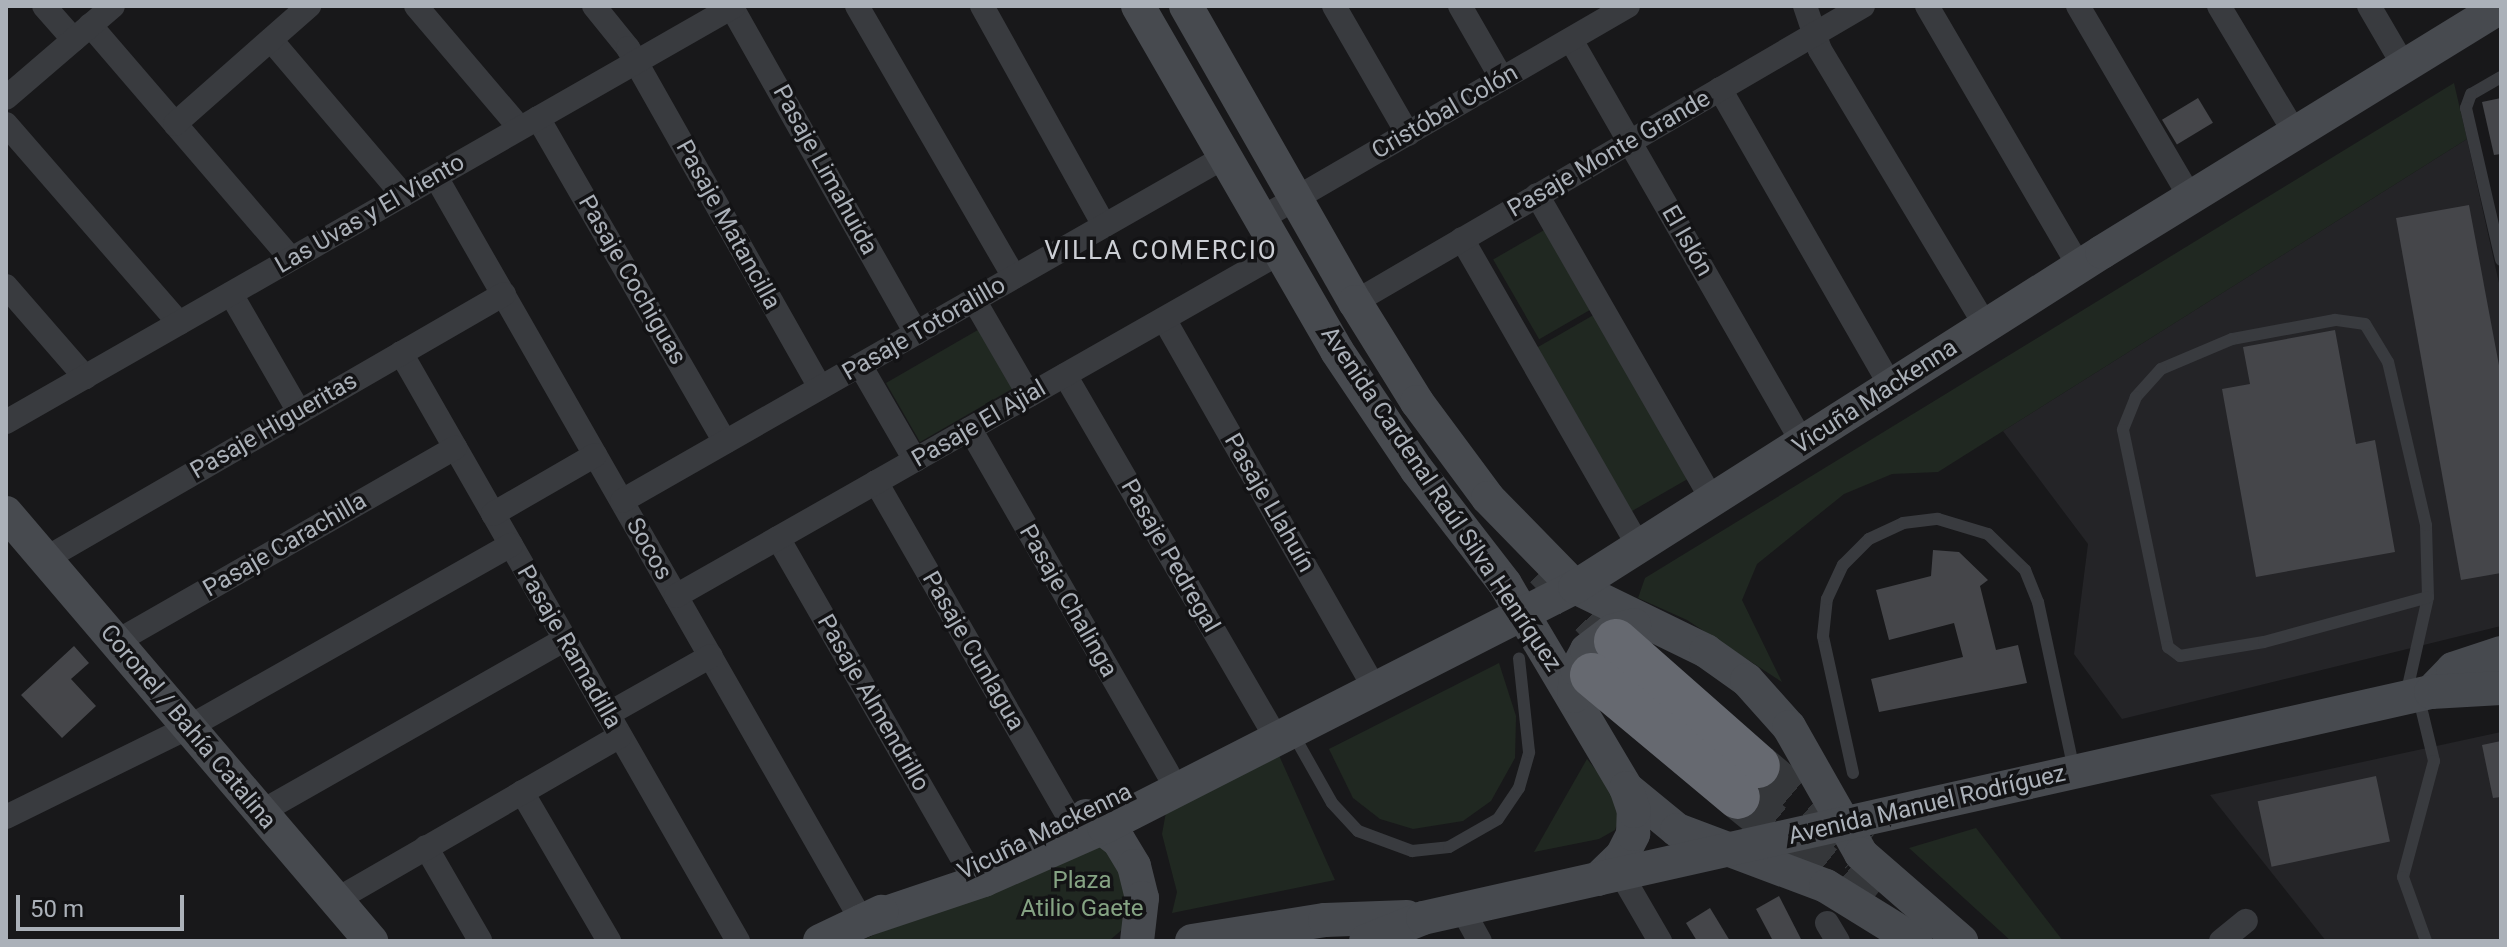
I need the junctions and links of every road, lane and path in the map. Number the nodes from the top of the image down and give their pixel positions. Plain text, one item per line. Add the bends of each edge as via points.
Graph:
1 (44, 6) edge
2 (113, 6) edge
3 (309, 6) edge
4 (416, 6) edge
5 (594, 6) edge
6 (732, 6) edge
7 (857, 6) edge
8 (982, 6) edge
9 (1138, 6) edge
10 (1186, 6) edge
11 (1334, 6) edge
12 (1460, 6) edge
13 (1628, 6) edge
14 (1805, 6) edge
15 (1863, 6) edge
16 (1927, 6) edge
17 (2078, 6) edge
18 (2219, 6) edge
19 (2369, 6) edge
20 (2501, 7) edge
21 (1594, 15) edge
22 (82, 33) junction
23 (1816, 34) junction
24 (271, 40) junction
25 (1571, 40) junction
26 (636, 62) junction
27 (2404, 66) junction
28 (2501, 77) edge
29 (1502, 79) junction
30 (1720, 89) junction
31 (6, 98) edge
32 (529, 123) junction
33 (6, 124) edge
34 (175, 124) junction
35 (2295, 133) junction
36 (1408, 134) junction
37 (1629, 142) junction
38 (1226, 156) junction
39 (436, 177) junction
40 (403, 195) junction
41 (1537, 195) junction
42 (2190, 197) junction
43 (1295, 199) junction
44 (1262, 218) junction
45 (1104, 225) junction
46 (1462, 239) junction
47 (1281, 252) junction
48 (291, 259) junction
49 (2501, 260) edge
50 (2079, 266) junction
51 (1014, 277) junction
52 (6, 286) edge
53 (231, 294) junction
54 (504, 294) junction
55 (974, 300) junction
56 (1355, 302) junction
57 (1164, 319) junction
58 (179, 323) junction
59 (1986, 326) junction
60 (916, 333) junction
61 (401, 353) junction
62 (860, 365) junction
63 (1065, 375) junction
64 (85, 377) junction
65 (1891, 386) junction
66 (820, 388) junction
67 (1029, 395) junction
68 (299, 412) junction
69 (6, 422) edge
70 (970, 429) junction
71 (725, 442) junction
72 (1803, 443) junction
73 (455, 448) junction
74 (595, 455) junction
75 (915, 460) junction
76 (876, 482) junction
77 (622, 501) junction
78 (1713, 501) junction
79 (6, 513) edge
80 (493, 514) junction
81 (778, 538) junction
82 (511, 545) junction
83 (1639, 547) junction
84 (45, 559) junction
85 (1575, 587) junction
86 (676, 596) junction
87 (2428, 597) junction
88 (1523, 612) junction
89 (565, 639) junction
90 (116, 642) junction
91 (2501, 653) edge
92 (711, 656) junction
93 (1519, 659) dead end
94 (1606, 660) junction
95 (1374, 687) junction
96 (2501, 688) edge
97 (2418, 695) junction
98 (608, 714) junction
99 (189, 727) junction
100 (1283, 733) junction
101 (620, 736) junction
102 (2075, 772) junction
103 (1853, 773) dead end
104 (1748, 782) tunnel mouth
105 (1163, 787) junction
106 (1626, 788) junction
107 (522, 792) junction
108 (261, 812) junction
109 (6, 817) edge
110 (1085, 820) junction
111 (1842, 825) junction
112 (426, 847) junction
113 (1723, 851) junction
114 (1131, 858) junction
115 (968, 868) junction
116 (1610, 876) junction
117 (336, 900) junction
118 (1462, 909) junction
119 (1423, 918) junction
120 (862, 921) junction
121 (2246, 921) dead end
122 (480, 940) edge
123 (371, 941) edge
124 (609, 941) edge
125 (738, 941) edge
126 (820, 941) edge
127 (1137, 941) edge
128 (1192, 941) edge
129 (1366, 941) edge
130 (1480, 941) edge
131 (1660, 941) edge
132 (1915, 941) edge
133 (1961, 941) edge
134 (2221, 941) edge
135 (2426, 941) edge

1 - 22 street
2 - 22 street
3 - 24 street
4 - 32 street, Pasaje Cochiguas
5 - 26 street, Pasaje Matancilla
6 - 26 street, Las Uvas y El Viento
6 - 60 street, Pasaje Limahuida
7 - 51 street
8 - 45 street
9 - 38 main road, Avenida Cardenal Raúl Silva Henríquez
10 - 43 main road, Avenida Cardenal Raúl Silva Henríquez
11 - 36 street
12 - 29 street
13 - 21 street, Cristóbal Colón
14 - 23 street
15 - 23 street, Pasaje Monte Grande
16 - 50 street
17 - 42 street
18 - 35 street
19 - 27 street
20 - 27 main road, Vicuña Mackenna
21 - 25 street, Cristóbal Colón
22 - 31 street
22 - 34 street
23 - 30 street, Pasaje Monte Grande
23 - 59 street via 1820,50
24 - 34 street
24 - 40 street
25 - 29 street, Cristóbal Colón
25 - 37 street, El Islón
26 - 32 street, Las Uvas y El Viento
26 - 66 street, Pasaje Matancilla
27 - 35 main road, Vicuña Mackenna
28 - 49 lane via 2471,94 2466,108
29 - 36 street, Cristóbal Colón
30 - 37 street, Pasaje Monte Grande
30 - 65 street
32 - 39 street, Las Uvas y El Viento
32 - 71 street, Pasaje Cochiguas
33 - 58 street
34 - 48 street
35 - 42 main road, Vicuña Mackenna
36 - 43 street, Cristóbal Colón
37 - 41 street, Pasaje Monte Grande
37 - 72 street, El Islón
38 - 44 main road, Avenida Cardenal Raúl Silva Henríquez
38 - 45 street, Pasaje Totoralillo
39 - 40 street, Las Uvas y El Viento
39 - 54 street, Socos
40 - 48 street, Las Uvas y El Viento
41 - 46 street, Pasaje Monte Grande
41 - 78 street
42 - 50 main road, Vicuña Mackenna
43 - 44 street, Cristóbal Colón
43 - 56 main road, Avenida Cardenal Raúl Silva Henríquez
44 - 47 main road, Avenida Cardenal Raúl Silva Henríquez
45 - 51 street, Pasaje Totoralillo
46 - 56 street, Pasaje Monte Grande
46 - 83 street
47 - 57 street, Pasaje El Ajial
47 - 88 main road, Avenida Cardenal Raúl Silva Henríquez via 1376,411
48 - 53 street, Las Uvas y El Viento
50 - 59 main road, Vicuña Mackenna
51 - 55 street, Pasaje Totoralillo
52 - 64 street
53 - 58 street, Las Uvas y El Viento
53 - 68 street
54 - 61 street, Pasaje Higueritas
54 - 74 street, Socos
55 - 60 street, Pasaje Totoralillo
55 - 67 street
56 - 85 main road, Avenida Cardenal Raúl Silva Henríquez via 1417,402 1488,498
57 - 63 street, Pasaje El Ajial
57 - 95 street, Pasaje Llahuín
58 - 64 street, Las Uvas y El Viento
59 - 65 main road, Vicuña Mackenna
60 - 62 street, Pasaje Totoralillo
61 - 68 street, Pasaje Higueritas
61 - 73 street, Pasaje Ramadilla
62 - 66 street, Pasaje Totoralillo
62 - 75 street
63 - 67 street, Pasaje El Ajial
63 - 100 street, Pasaje Pedregal
64 - 69 street, Las Uvas y El Viento
65 - 72 main road, Vicuña Mackenna
66 - 71 street, Pasaje Totoralillo
67 - 70 street, Pasaje El Ajial
68 - 84 street, Pasaje Higueritas
70 - 75 street, Pasaje El Ajial
70 - 105 street, Pasaje Chalinga
71 - 77 street, Pasaje Totoralillo
72 - 78 main road, Vicuña Mackenna
73 - 80 street, Pasaje Ramadilla
73 - 90 street, Pasaje Carachilla
74 - 77 street, Socos
74 - 80 street
75 - 76 street, Pasaje El Ajial
76 - 81 street, Pasaje El Ajial
76 - 110 street, Pasaje Cunlagua
77 - 86 street, Socos
78 - 83 main road, Vicuña Mackenna
79 - 84 main road, Coronel / Bahía Catalina
80 - 82 street, Pasaje Ramadilla
81 - 86 street, Pasaje El Ajial
81 - 115 street, Pasaje Almendrillo
82 - 89 street, Pasaje Ramadilla
82 - 99 street
83 - 85 main road, Vicuña Mackenna
84 - 90 main road, Coronel / Bahía Catalina
85 - 88 main road, Vicuña Mackenna
85 - 94 main road, Avenida Cardenal Raúl Silva Henríquez
86 - 92 street, Socos
87 - 87 lane via 2264,642 2180,656 2168,647 2123,430 2136,397 2161,369 2232,339 2335,320 2365,324 2388,362 2426,525
87 - 97 lane
88 - 94 main road, Avenida Cardenal Raúl Silva Henríquez
88 - 95 main road, Vicuña Mackenna
89 - 98 street, Pasaje Ramadilla
89 - 108 street
90 - 99 main road, Coronel / Bahía Catalina
91 - 97 main road, Avenida Manuel Rodríguez via 2453,669
92 - 98 street
92 - 120 street, Socos
93 - 100 lane via 1529,752 1519,788 1498,819 1449,847 1412,851 1358,831
94 - 104 highway
94 - 106 main road, Avenida Cardenal Raúl Silva Henríquez
94 - 111 main road, Avenida Cardenal Raúl Silva Henríquez via 1706,651 1765,698 1795,736
95 - 100 main road, Vicuña Mackenna
96 - 97 main road, Avenida Manuel Rodríguez
97 - 102 main road, Avenida Manuel Rodríguez
97 - 135 lane via 2434,761 2403,877
98 - 101 street, Pasaje Ramadilla
99 - 108 main road, Coronel / Bahía Catalina
99 - 109 street
100 - 105 main road, Vicuña Mackenna
101 - 107 street
101 - 125 street, Pasaje Ramadilla
102 - 103 lane via 2038,602 2025,570 1988,534 1938,519 1903,523 1869,539 1843,565 1827,599 1823,636
102 - 111 main road, Avenida Manuel Rodríguez
105 - 110 main road, Vicuña Mackenna
105 - 114 main road via 1138,830
106 - 113 main road, Avenida Cardenal Raúl Silva Henríquez via 1666,824
106 - 116 main road via 1634,811 1633,834
107 - 112 street
107 - 124 street
108 - 117 main road, Coronel / Bahía Catalina
110 - 114 main road
110 - 115 main road, Vicuña Mackenna
110 - 120 main road, Vicuña Mackenna via 984,880
111 - 113 main road, Avenida Manuel Rodríguez
111 - 133 main road, Avenida Cardenal Raúl Silva Henríquez via 1867,861
112 - 117 street
112 - 122 street
113 - 116 main road, Avenida Manuel Rodríguez
113 - 132 main road, Avenida Cardenal Raúl Silva Henríquez via 1837,891
114 - 127 main road via 1142,898
115 - 120 main road, Vicuña Mackenna
116 - 118 main road, Avenida Manuel Rodríguez
116 - 131 street
117 - 123 main road, Coronel / Bahía Catalina
118 - 119 main road, Avenida Manuel Rodríguez
118 - 130 street
119 - 128 main road, Avenida Manuel Rodríguez via 1325,920
119 - 129 main road, Avenida Manuel Rodríguez
120 - 126 main road, Vicuña Mackenna
121 - 134 street

